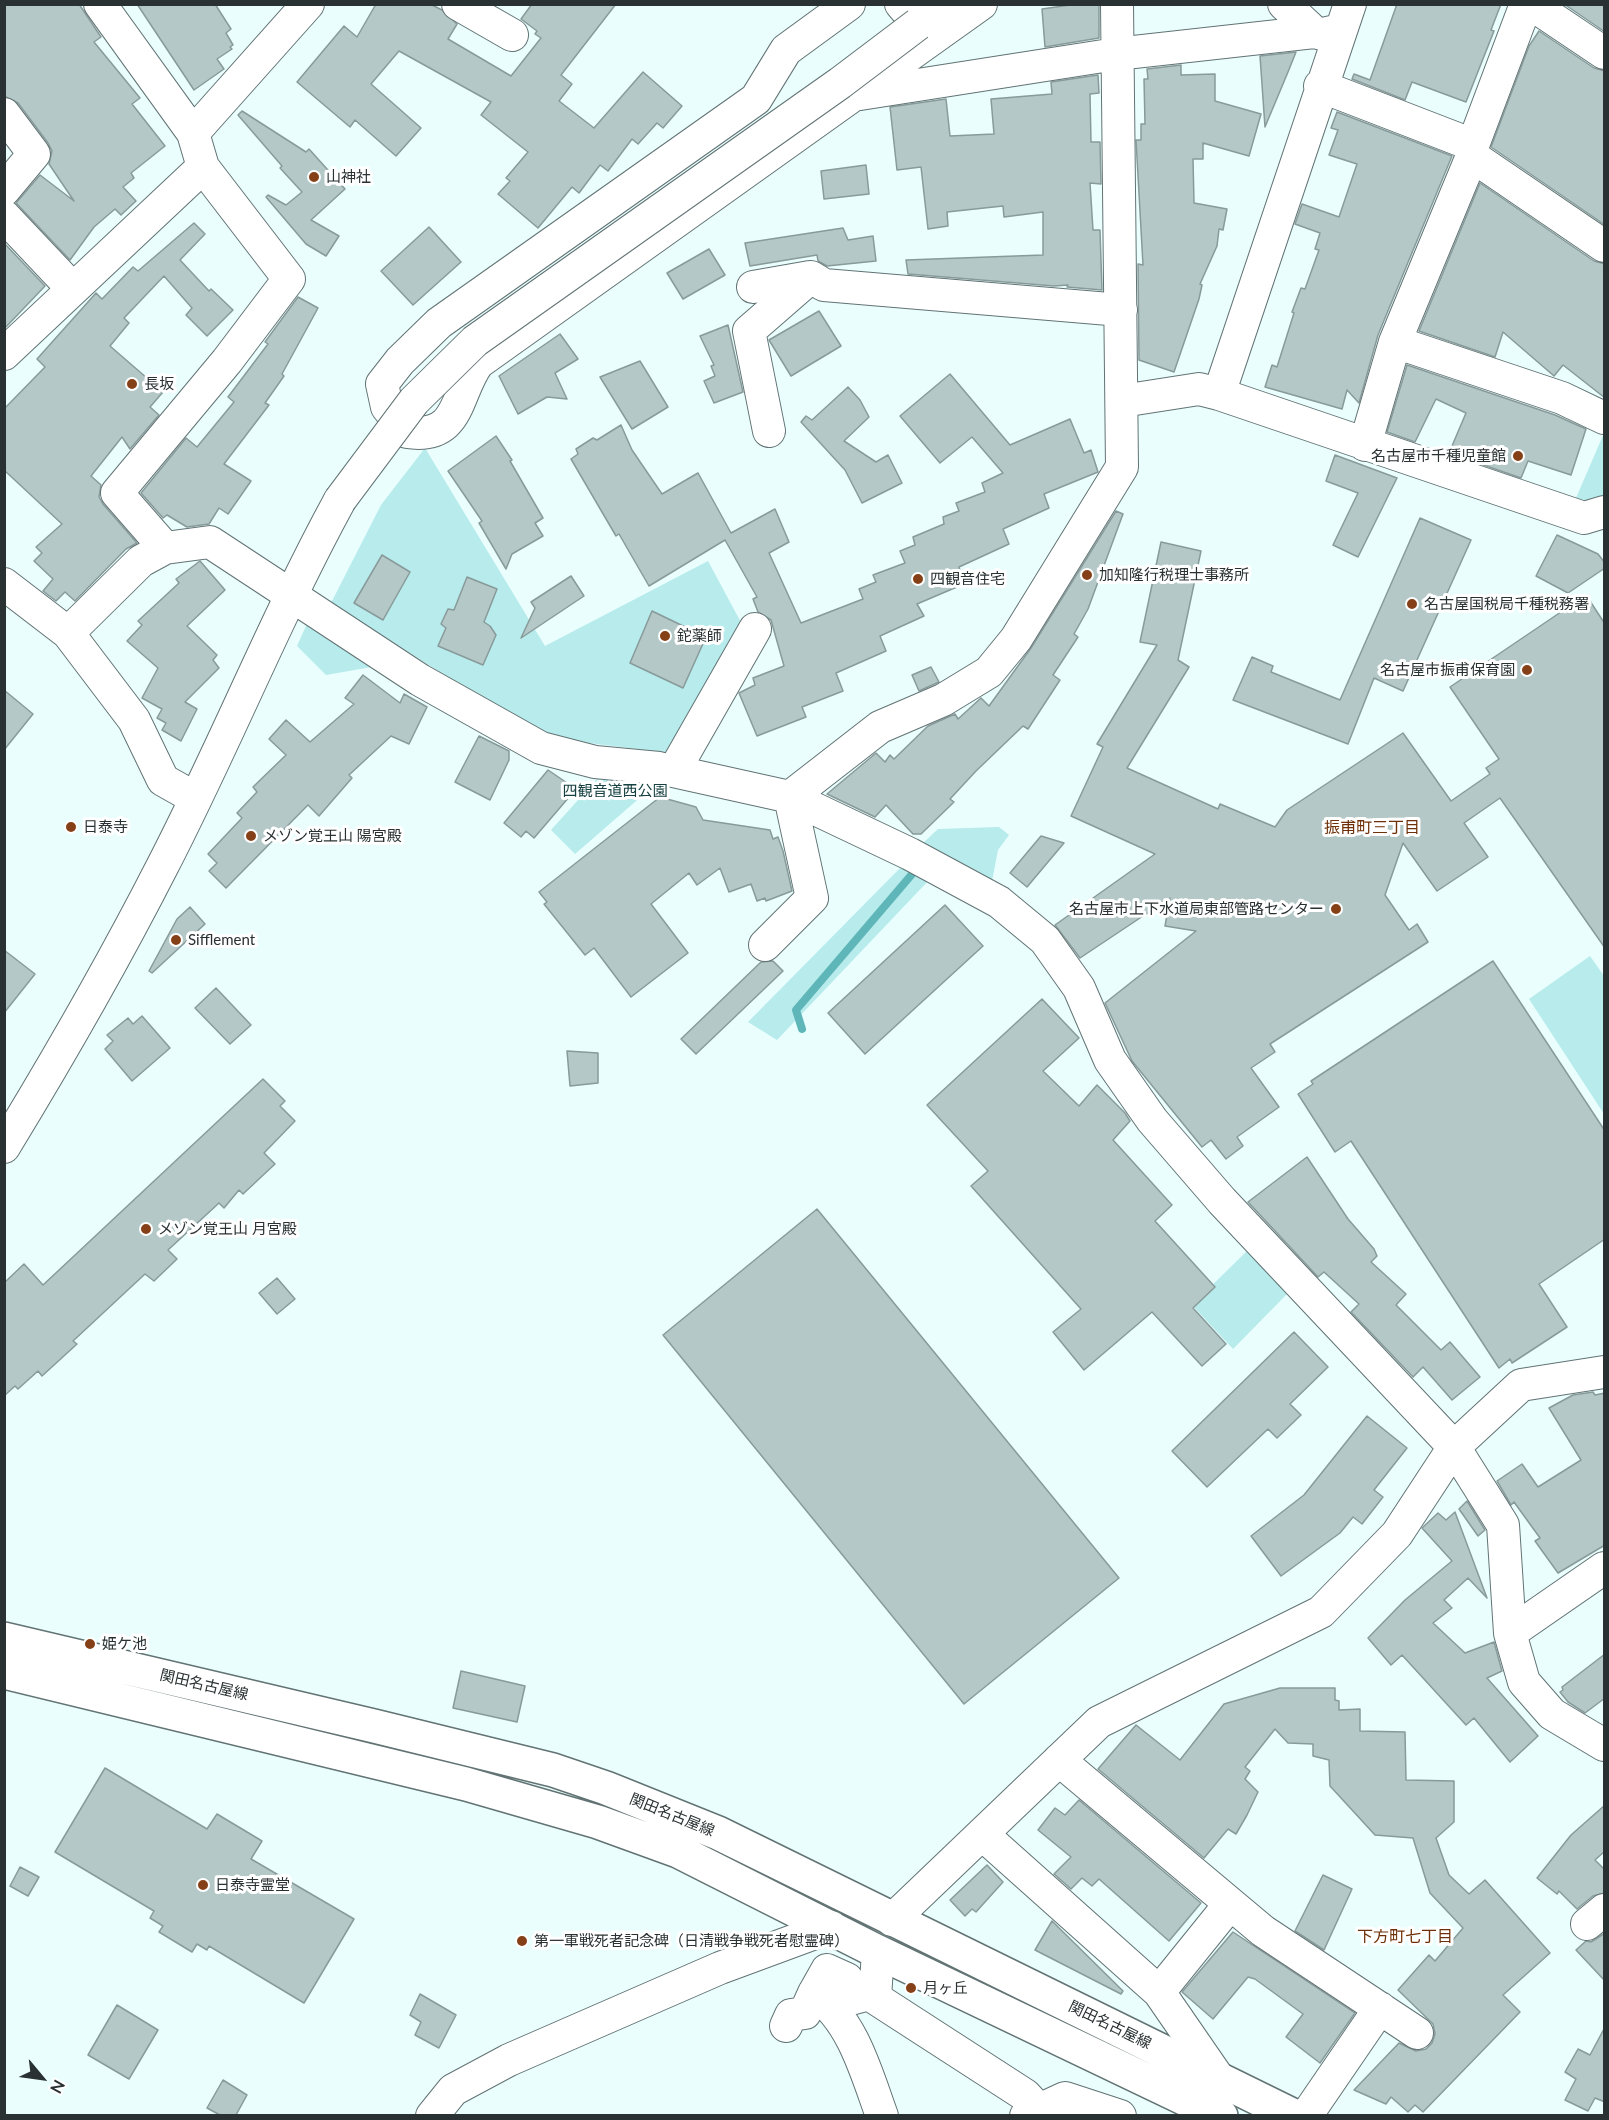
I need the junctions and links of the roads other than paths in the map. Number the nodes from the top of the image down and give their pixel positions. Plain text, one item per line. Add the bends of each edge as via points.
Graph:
1 (100, 4) edge
2 (308, 4) edge
3 (458, 4) edge
4 (849, 4) edge
5 (946, 4) edge
6 (981, 4) edge
7 (1117, 4) edge
8 (1284, 4) edge
9 (1526, 4) edge
10 (1531, 4) edge
11 (909, 14) edge
12 (1335, 22) edge
13 (512, 35) dead end
14 (1605, 53) edge
15 (1116, 54) junction
16 (1320, 86) junction
17 (856, 95) junction
18 (4, 114) edge
19 (192, 133) junction
20 (1472, 150) junction
21 (203, 167) junction
22 (4, 190) edge
23 (4, 216) edge
24 (1605, 246) edge
25 (811, 277) junction
26 (753, 287) dead end
27 (72, 288) junction
28 (1121, 310) junction
29 (1395, 342) junction
30 (4, 354) edge
31 (1219, 394) junction
32 (1122, 401) junction
33 (1605, 418) edge
34 (769, 431) dead end
35 (1365, 445) junction
36 (1605, 512) edge
37 (165, 548) junction
38 (4, 584) edge
39 (291, 594) junction
40 (755, 629) dead end
41 (68, 633) junction
42 (674, 771) junction
43 (790, 797) junction
44 (195, 798) junction
45 (765, 945) dead end
46 (4, 1147) edge
47 (1605, 1372) edge
48 (1454, 1447) junction
49 (1605, 1568) edge
50 (1510, 1633) junction
51 (4, 1639) edge
52 (4, 1672) edge
53 (1605, 1745) edge
54 (1059, 1760) junction
55 (982, 1834) junction
56 (1230, 1904) junction
57 (892, 1920) junction
58 (831, 1927) junction
59 (878, 1952) junction
60 (876, 1992) junction
61 (1159, 1992) junction
62 (814, 1993) junction
63 (1380, 2008) junction
64 (786, 2026) dead end
65 (1417, 2033) dead end
66 (1219, 2079) junction
67 (1033, 2113) edge
68 (432, 2115) edge
69 (882, 2115) edge
70 (1120, 2115) edge
71 (1221, 2115) edge
72 (1294, 2115) edge
73 (1306, 2115) edge

1 - 19 street
2 - 19 street
3 - 13 street
4 - 17 street via 786,50 756,99 439,323 382,384 387,407 408,432 424,434 438,429 459,407 469,374 478,363
5 - 11 street
6 - 17 street
7 - 15 street
8 - 12 street
9 - 20 street
10 - 14 street
11 - 39 street, bridge via 808,106 475,341 414,401 340,500
12 - 15 street
12 - 16 street
15 - 17 street
15 - 28 street
16 - 20 street
16 - 31 street
18 - 22 street via 34,154
19 - 21 street
20 - 24 street
20 - 29 street
21 - 27 street
21 - 37 street via 289,279 227,361 117,493
23 - 27 street
25 - 26 street
25 - 28 street via 824,285
25 - 34 street via 749,331
27 - 30 street
28 - 32 street
29 - 33 street via 1562,398
29 - 35 street
31 - 32 street via 1199,389
31 - 35 street
32 - 43 street via 1122,467 1016,639 989,672 943,700 880,727
35 - 36 street via 1584,518
37 - 39 street via 210,543
37 - 41 street via 141,561
38 - 41 street
39 - 42 street via 420,680 541,748 595,762
39 - 44 street
40 - 42 street
41 - 44 street via 134,720 163,780
42 - 43 street
43 - 45 street via 812,897
43 - 48 street via 999,902 1045,940 1079,988 1110,1060 1152,1120 1221,1201
44 - 46 street via 163,866
47 - 48 street via 1521,1385
48 - 50 street via 1503,1525
48 - 54 street via 1397,1534 1321,1612 1099,1722
49 - 50 street
50 - 53 street via 1524,1682 1552,1714
51 - 57 main road, 関田名古屋線 via 553,1770 718,1833
52 - 58 main road, 関田名古屋線 via 466,1784 598,1822 678,1851
54 - 55 street
54 - 56 street
55 - 57 street
55 - 61 street
56 - 61 street
56 - 63 street via 1263,1931
57 - 66 main road, 関田名古屋線
58 - 59 main road, 関田名古屋線
58 - 68 street via 720,1968 509,2060 453,2090
59 - 60 street
59 - 71 main road, 関田名古屋線
60 - 62 street via 854,1998 847,1979 826,1970
60 - 67 street via 875,1998 1025,2095
61 - 66 street
62 - 64 street via 805,2013 791,2015
62 - 69 street via 824,2000 853,2039
63 - 65 street
63 - 73 street
66 - 72 main road, 関田名古屋線
67 - 70 street via 1065,2098

